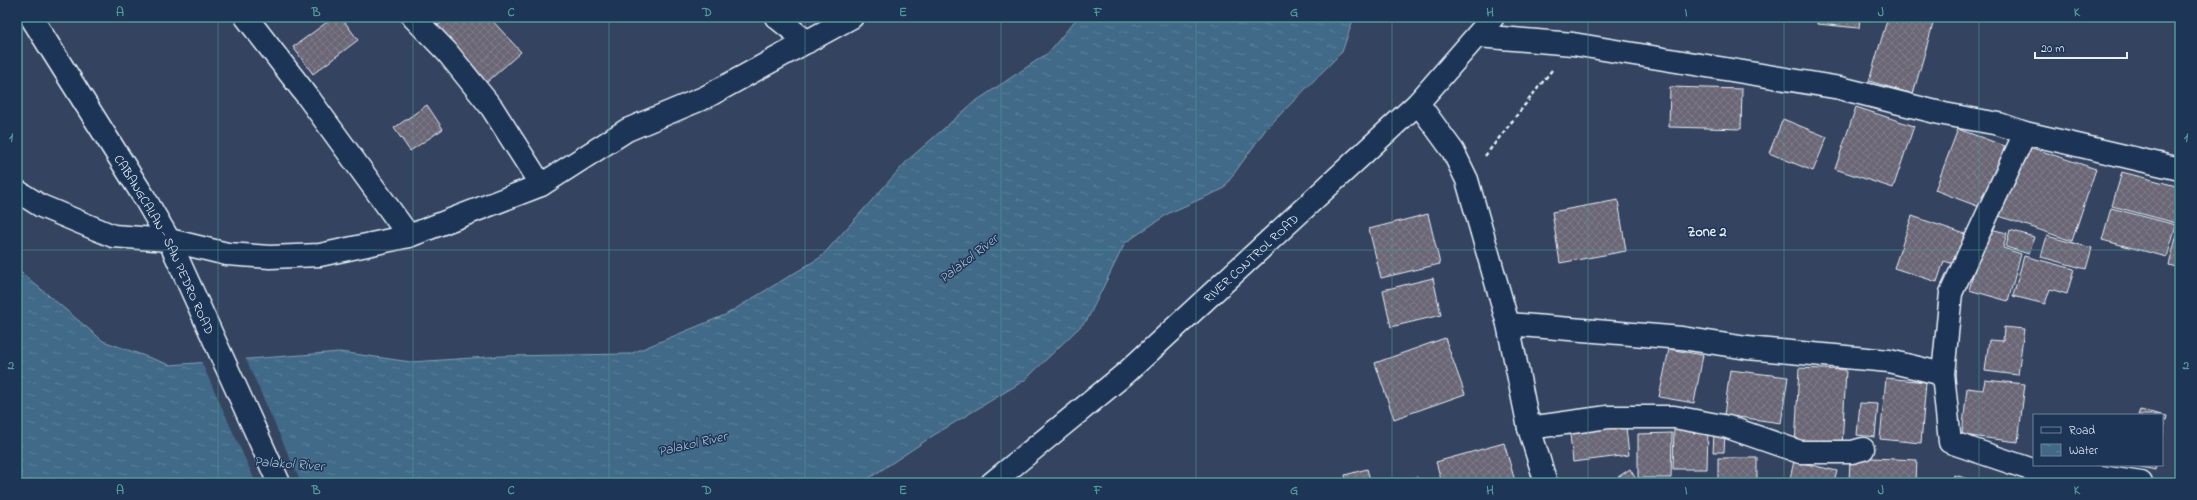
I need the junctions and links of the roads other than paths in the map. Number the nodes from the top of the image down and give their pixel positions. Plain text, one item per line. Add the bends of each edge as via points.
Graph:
1 (31, 17) edge
2 (246, 17) edge
3 (413, 17) edge
4 (776, 17) edge
5 (852, 17) edge
6 (1493, 17) edge
7 (1478, 36) junction
8 (807, 42) junction
9 (1418, 103) junction
10 (2025, 133) junction
11 (2180, 169) edge
12 (541, 185) junction
13 (17, 191) edge
14 (409, 236) junction
15 (169, 240) junction
16 (1508, 324) junction
17 (1944, 374) junction
18 (1529, 428) junction
19 (1863, 449) dead end
20 (279, 483) edge
21 (992, 483) edge
22 (1546, 483) edge
23 (2141, 483) edge

1 - 15 street, CABANGCALAN - SAN PEDRO ROAD
2 - 14 street
3 - 12 street via 447,52 492,108
4 - 8 street
5 - 8 street
6 - 7 street, RIVER CONTROL ROAD
7 - 9 street, RIVER CONTROL ROAD
7 - 10 street via 1573,44 1840,88 1944,114 1999,124
8 - 12 street via 706,97 626,130
9 - 16 street via 1453,151 1467,180
9 - 21 street, RIVER CONTROL ROAD via 1126,373
10 - 11 street
10 - 17 street via 1951,293
12 - 14 street
13 - 15 street via 41,206 113,236
14 - 15 street via 320,255 270,257 227,254
15 - 20 street, CABANGCALAN - SAN PEDRO ROAD
16 - 17 street via 1682,338 1747,348 1889,360
16 - 18 street
17 - 23 street via 1950,442 2030,469 2088,474
18 - 19 street via 1608,417 1674,417 1728,427 1800,452 1852,452
18 - 22 street

